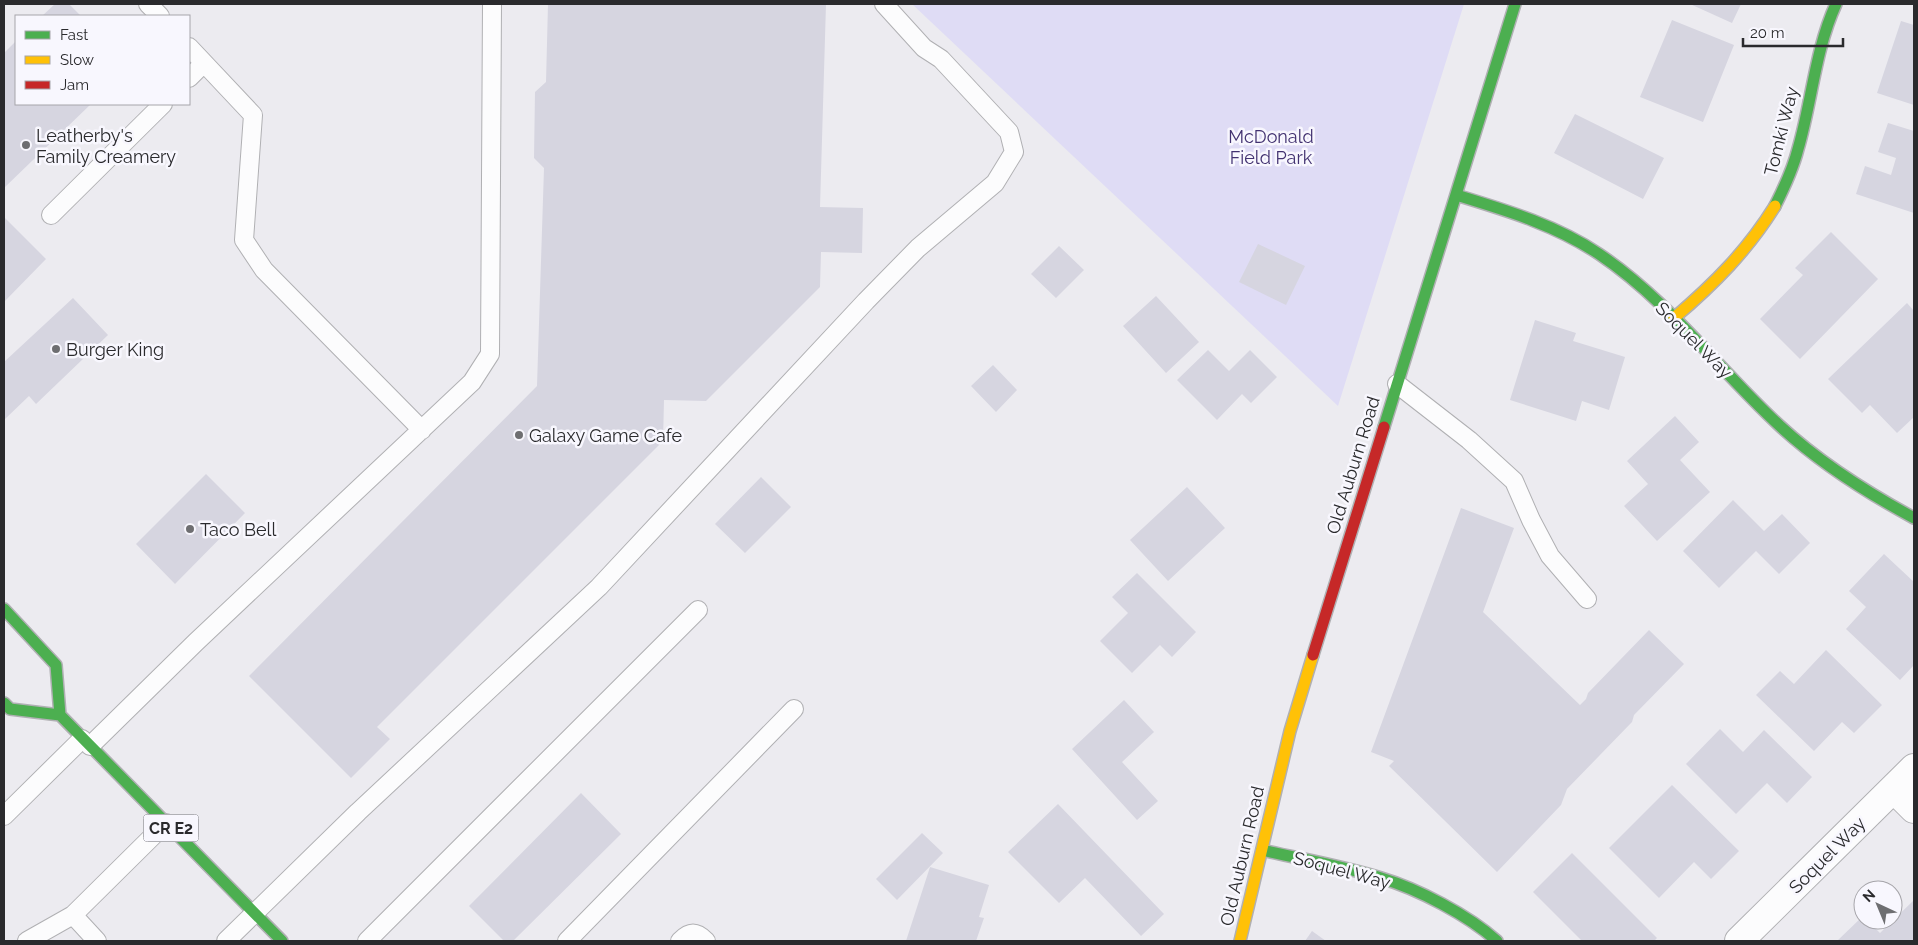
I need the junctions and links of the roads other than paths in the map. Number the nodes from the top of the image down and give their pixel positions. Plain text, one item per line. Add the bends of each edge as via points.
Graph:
1 (148, 4) edge
2 (492, 4) edge
3 (884, 4) edge
4 (1515, 4) edge
5 (1836, 4) edge
6 (159, 15) edge
7 (190, 48) edge
8 (204, 63) junction
9 (190, 77) edge
10 (162, 105) edge
11 (1456, 195) junction
12 (51, 215) dead end
13 (1674, 318) junction
14 (1397, 384) junction
15 (422, 430) junction
16 (1914, 518) edge
17 (1587, 599) dead end
18 (4, 609) edge
19 (698, 610) dead end
20 (4, 703) edge
21 (794, 709) dead end
22 (60, 715) junction
23 (86, 742) junction
24 (1914, 768) edge
25 (1894, 789) junction
26 (1914, 809) edge
27 (4, 816) edge
28 (166, 823) junction
29 (1262, 850) junction
30 (254, 913) junction
31 (73, 915) junction
32 (27, 941) edge
33 (97, 941) edge
34 (226, 941) edge
35 (282, 941) edge
36 (367, 941) edge
37 (567, 941) edge
38 (680, 941) edge
39 (706, 941) edge
40 (1240, 941) edge
41 (1497, 941) edge
42 (1739, 941) edge

1 - 6 lane
2 - 15 lane via 490,354 472,382
3 - 30 lane via 924,48 942,59 1010,132 1014,152 996,183 918,248 599,587
4 - 11 main road, Old Auburn Road
5 - 13 main road, Tomki Way via 1814,68 1794,168 1783,191 1758,236 1742,256
7 - 8 lane
8 - 9 lane
8 - 15 lane via 253,115 244,240 264,270
10 - 12 lane
11 - 13 main road, Soquel Way via 1520,215 1576,240 1622,271
11 - 14 main road, Old Auburn Road
13 - 16 main road, Soquel Way via 1806,449
14 - 17 lane via 1470,440 1514,481 1550,556
14 - 29 main road, Old Auburn Road via 1290,732
15 - 23 lane
18 - 22 main road via 56,665
19 - 36 lane
20 - 22 main road via 10,709
21 - 37 lane
22 - 23 main road, CR E2
23 - 27 lane
23 - 28 main road, CR E2
24 - 25 street, Soquel Way
25 - 26 street
25 - 42 street, Soquel Way
28 - 30 main road, CR E2
28 - 31 lane
29 - 40 main road, Old Auburn Road
29 - 41 main road, Soquel Way via 1382,878 1442,903
30 - 34 lane
30 - 35 main road, CR E2
31 - 32 lane
31 - 33 lane
38 - 39 lane via 692,933 699,934

